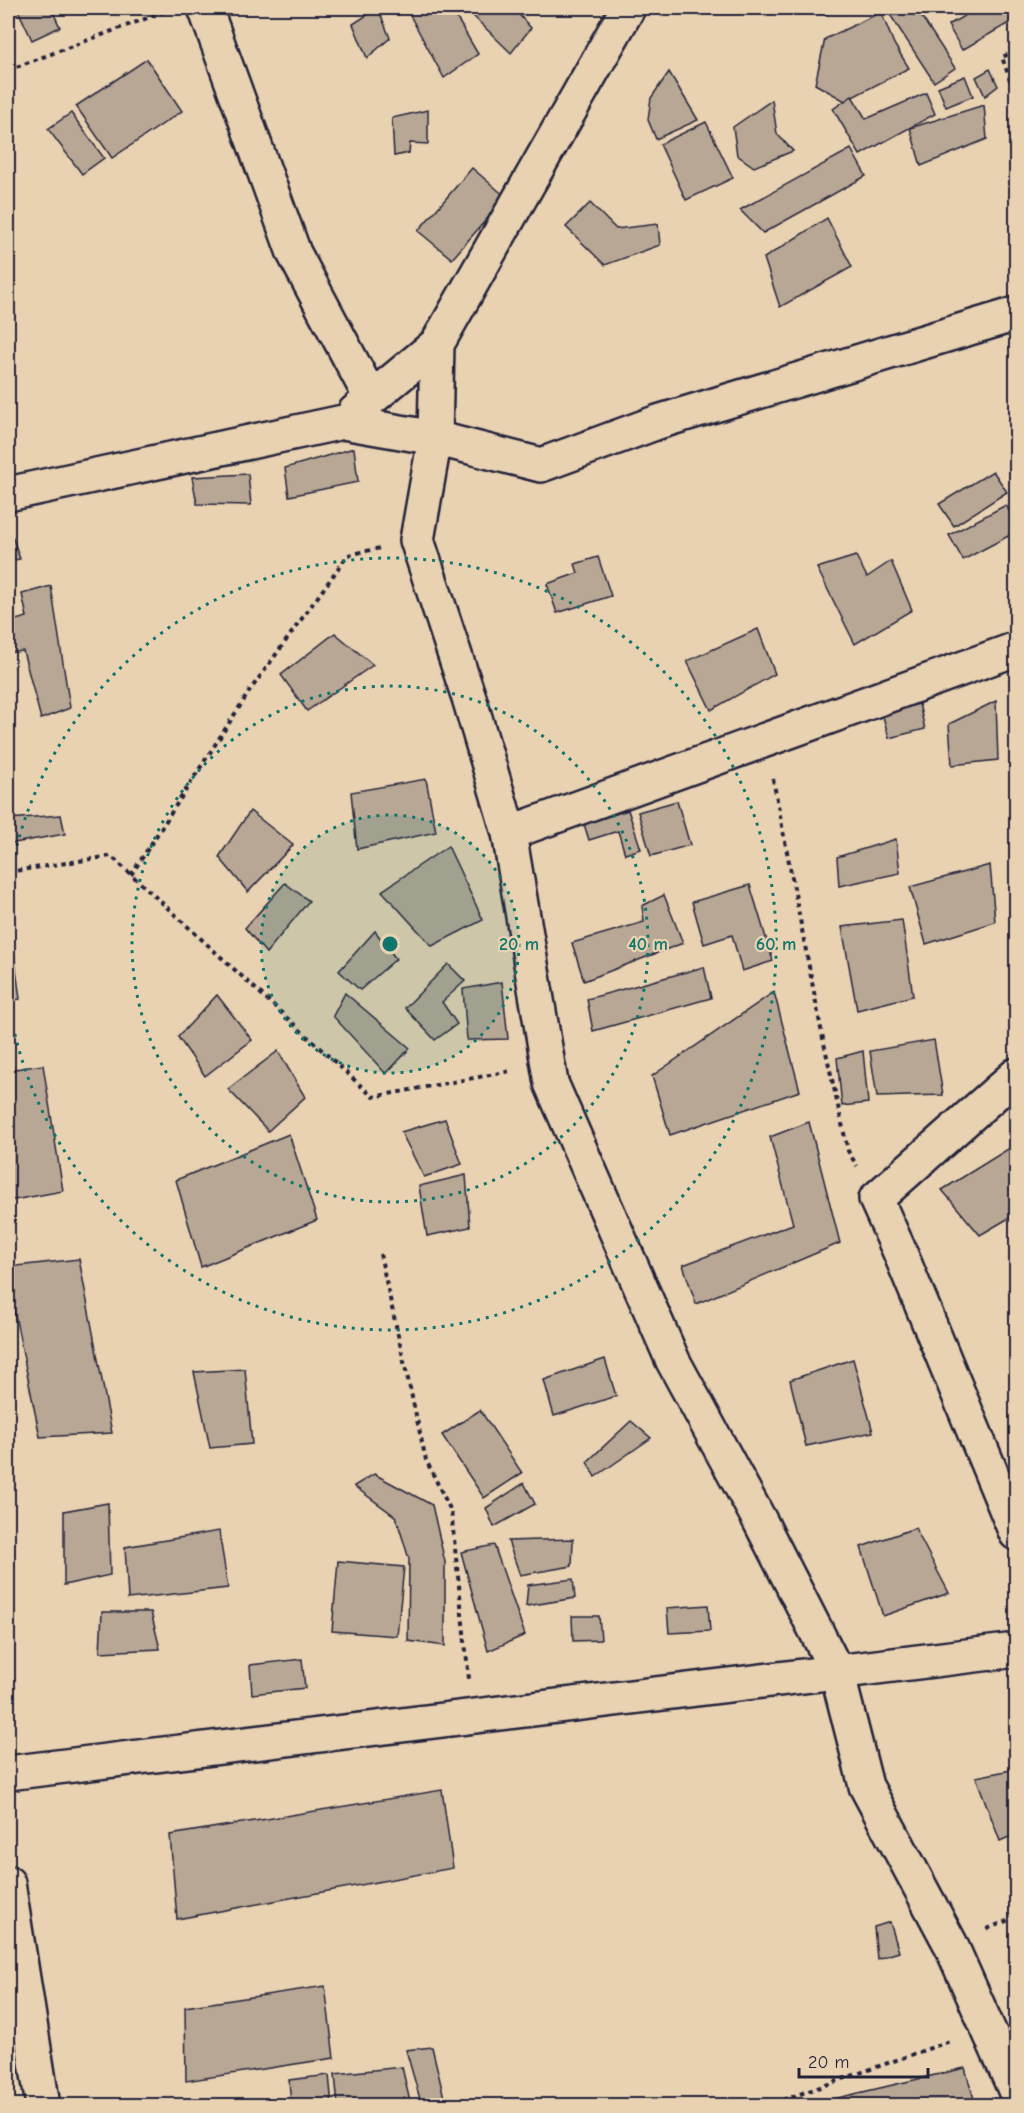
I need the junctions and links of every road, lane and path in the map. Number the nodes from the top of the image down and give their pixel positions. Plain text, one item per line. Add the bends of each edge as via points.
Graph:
1 (175, 8) edge
2 (205, 8) edge
3 (628, 8) edge
4 (1017, 51) edge
5 (8, 70) edge
6 (1017, 97) edge
7 (1017, 314) edge
8 (437, 344) junction
9 (371, 398) junction
10 (343, 422) junction
11 (435, 438) junction
12 (8, 494) edge
13 (417, 540) junction
14 (1017, 649) edge
15 (765, 740) junction
16 (509, 833) junction
17 (8, 872) edge
18 (131, 875) junction
19 (548, 1064) junction
20 (1017, 1076) edge
21 (876, 1199) junction
22 (380, 1254) dead end
23 (1017, 1533) edge
24 (1017, 1650) edge
25 (837, 1672) junction
26 (473, 1716) junction
27 (8, 1773) edge
28 (8, 1883) edge
29 (988, 2028) junction
30 (1017, 2092) edge
31 (43, 2106) edge
32 (766, 2106) edge

1 - 5 path
2 - 9 street via 294,253
3 - 8 street
4 - 6 path via 1002,57
7 - 11 street via 658,422 541,465
8 - 9 street
8 - 11 street
9 - 10 street
10 - 11 street
10 - 12 street
11 - 13 street
13 - 16 street
13 - 18 path via 348,555 251,689
14 - 15 street
15 - 16 street
15 - 21 path via 848,1151
16 - 19 street
17 - 18 path via 111,856
18 - 19 path via 373,1097
19 - 25 street via 551,1083 673,1361
20 - 21 street
21 - 23 street
22 - 26 path via 426,1460 451,1511
24 - 25 street
25 - 26 street
25 - 29 street via 866,1786 950,1943
26 - 27 street
28 - 31 street
29 - 30 street
29 - 32 path

